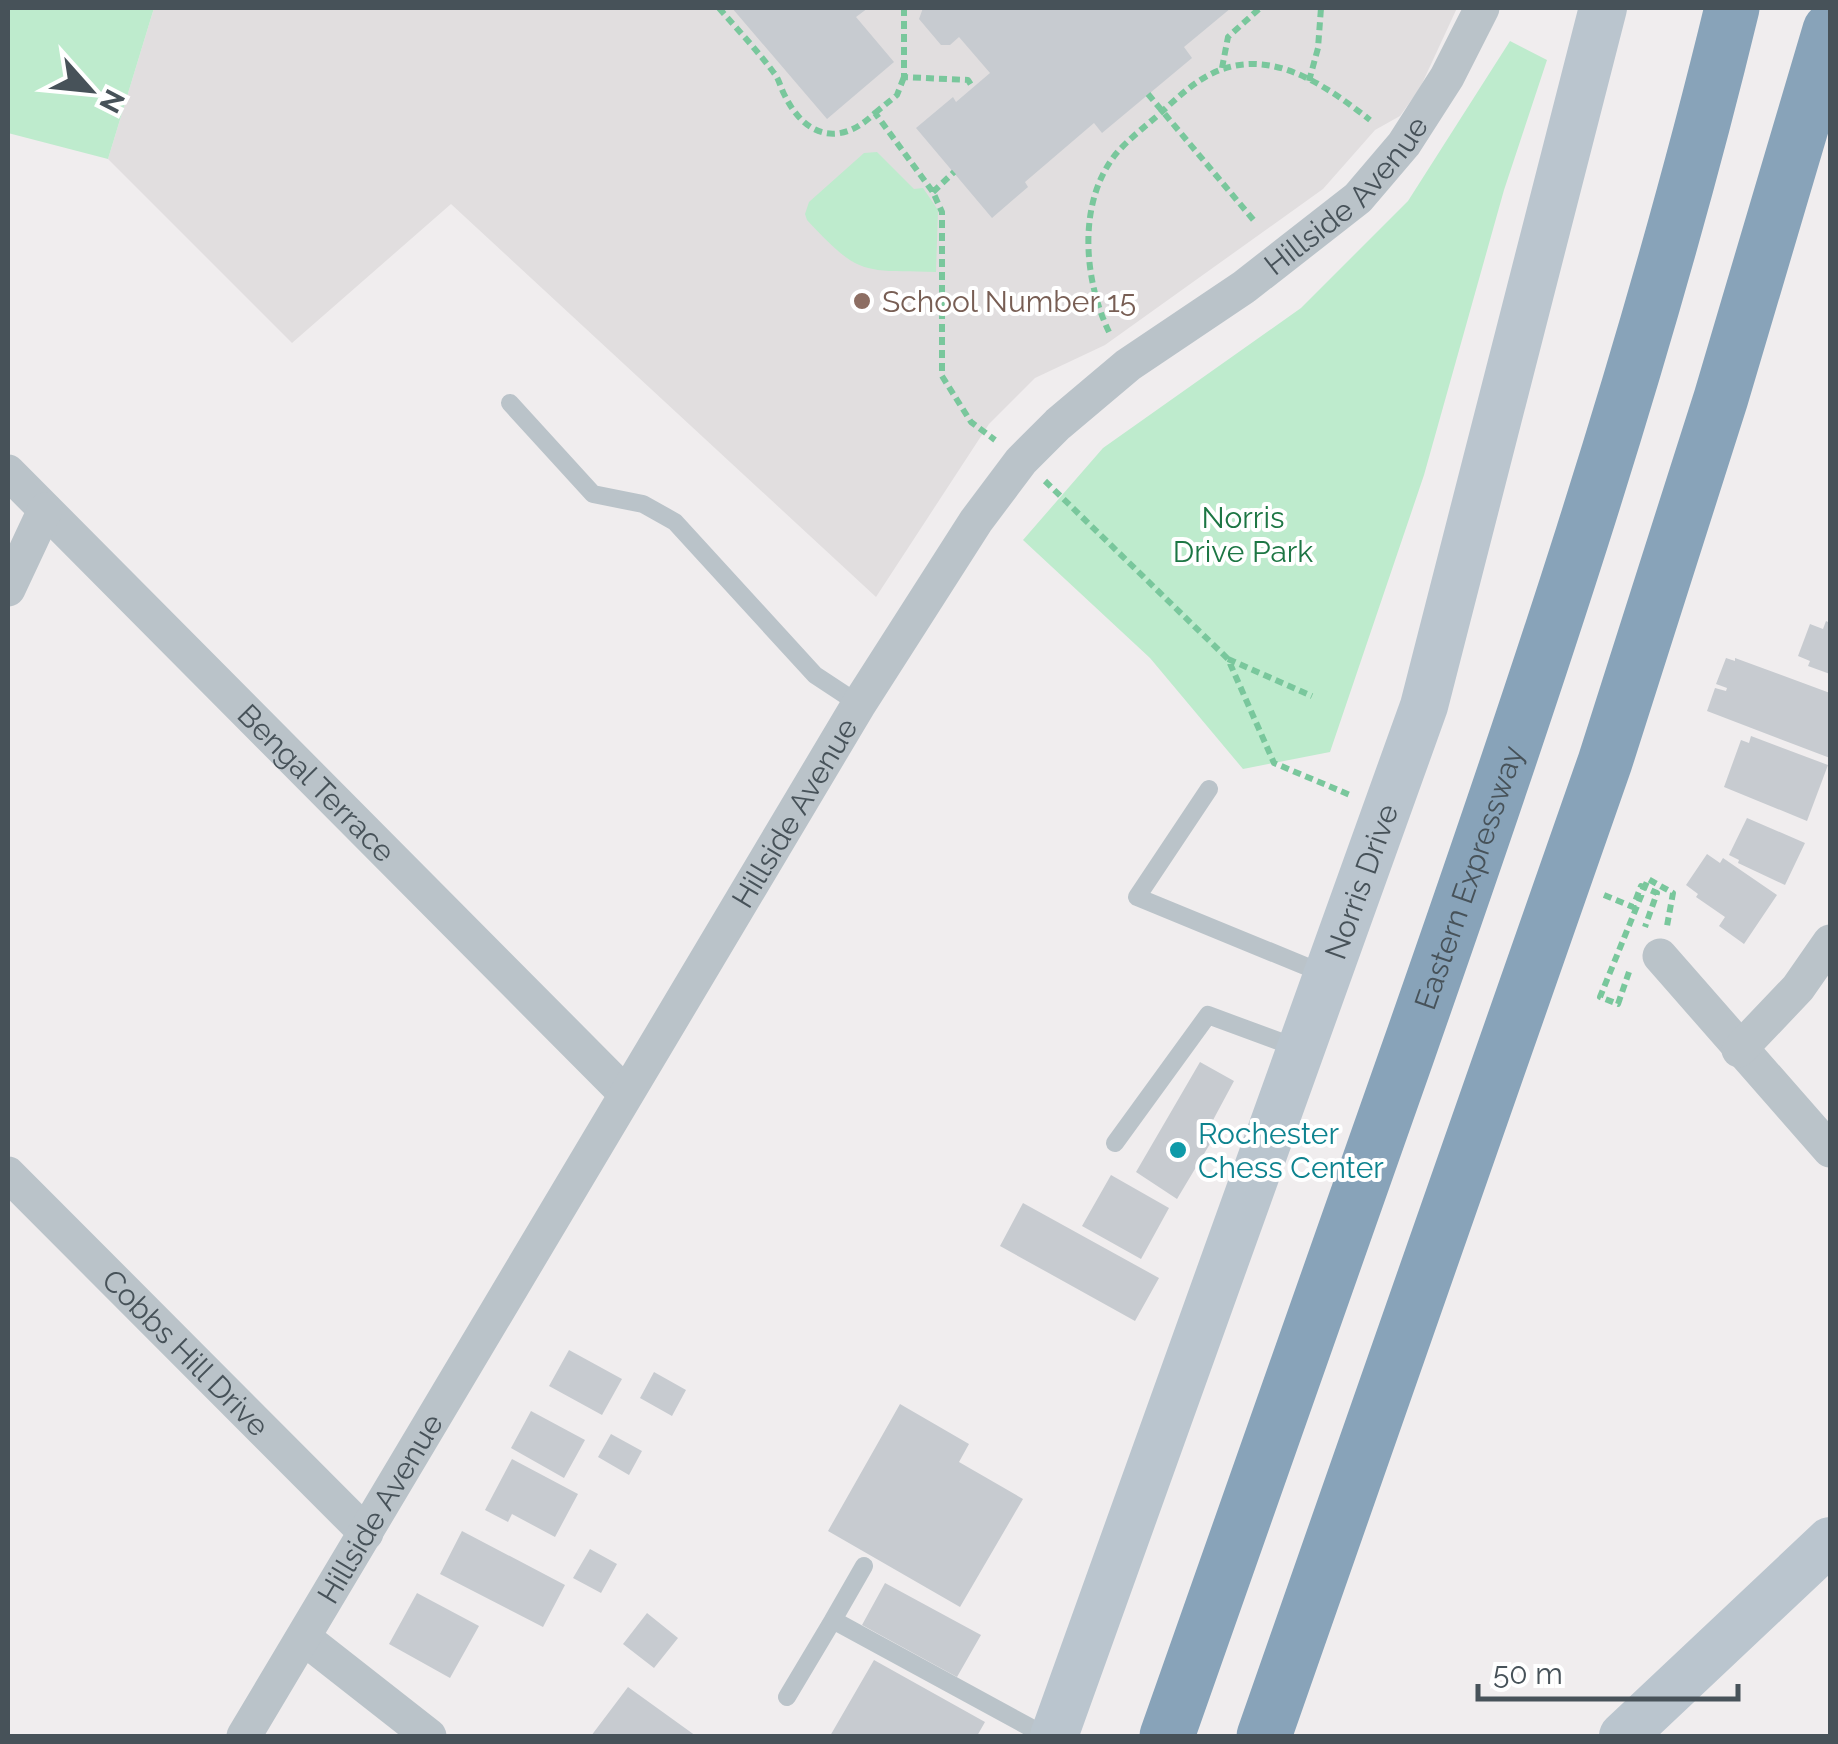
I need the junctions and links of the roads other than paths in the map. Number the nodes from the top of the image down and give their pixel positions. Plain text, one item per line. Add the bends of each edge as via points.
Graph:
1 (1482, 8) edge
2 (1603, 8) edge
3 (1732, 8) edge
4 (1830, 30) edge
5 (510, 404) dead end
6 (8, 472) edge
7 (45, 510) junction
8 (8, 590) edge
9 (859, 704) junction
10 (1210, 789) dead end
11 (1830, 942) edge
12 (1660, 956) dead end
13 (1328, 975) junction
14 (1301, 1049) junction
15 (1740, 1050) junction
16 (625, 1093) junction
17 (1114, 1142) dead end
18 (1830, 1150) edge
19 (8, 1174) edge
20 (366, 1533) junction
21 (1830, 1542) edge
22 (864, 1566) dead end
23 (833, 1620) junction
24 (304, 1638) junction
25 (787, 1696) dead end
26 (244, 1736) edge
27 (429, 1736) edge
28 (1046, 1736) edge
29 (1054, 1736) edge
30 (1167, 1736) edge
31 (1264, 1736) edge
32 (1624, 1736) edge

1 - 9 street, Hillside Avenue via 1404,144 1358,198 1244,287 1128,365 1021,461
2 - 13 street, Norris Drive via 1424,706
3 - 30 highway, Eastern Expressway via 1560,609
4 - 31 highway via 1605,762
5 - 9 lane via 593,494 642,504 675,522 815,675
6 - 7 street, Bengal Terrace
7 - 8 street
7 - 16 street, Bengal Terrace
9 - 16 street, Hillside Avenue
10 - 13 lane via 1137,897
11 - 15 street
12 - 15 street
13 - 14 street, Norris Drive
14 - 17 lane via 1208,1014
14 - 29 street, Norris Drive
15 - 18 street
16 - 20 street, Hillside Avenue
19 - 20 street, Cobbs Hill Drive
20 - 24 street, Hillside Avenue
21 - 32 street
22 - 23 lane
23 - 25 lane
23 - 28 lane
24 - 26 street, Hillside Avenue
24 - 27 street

